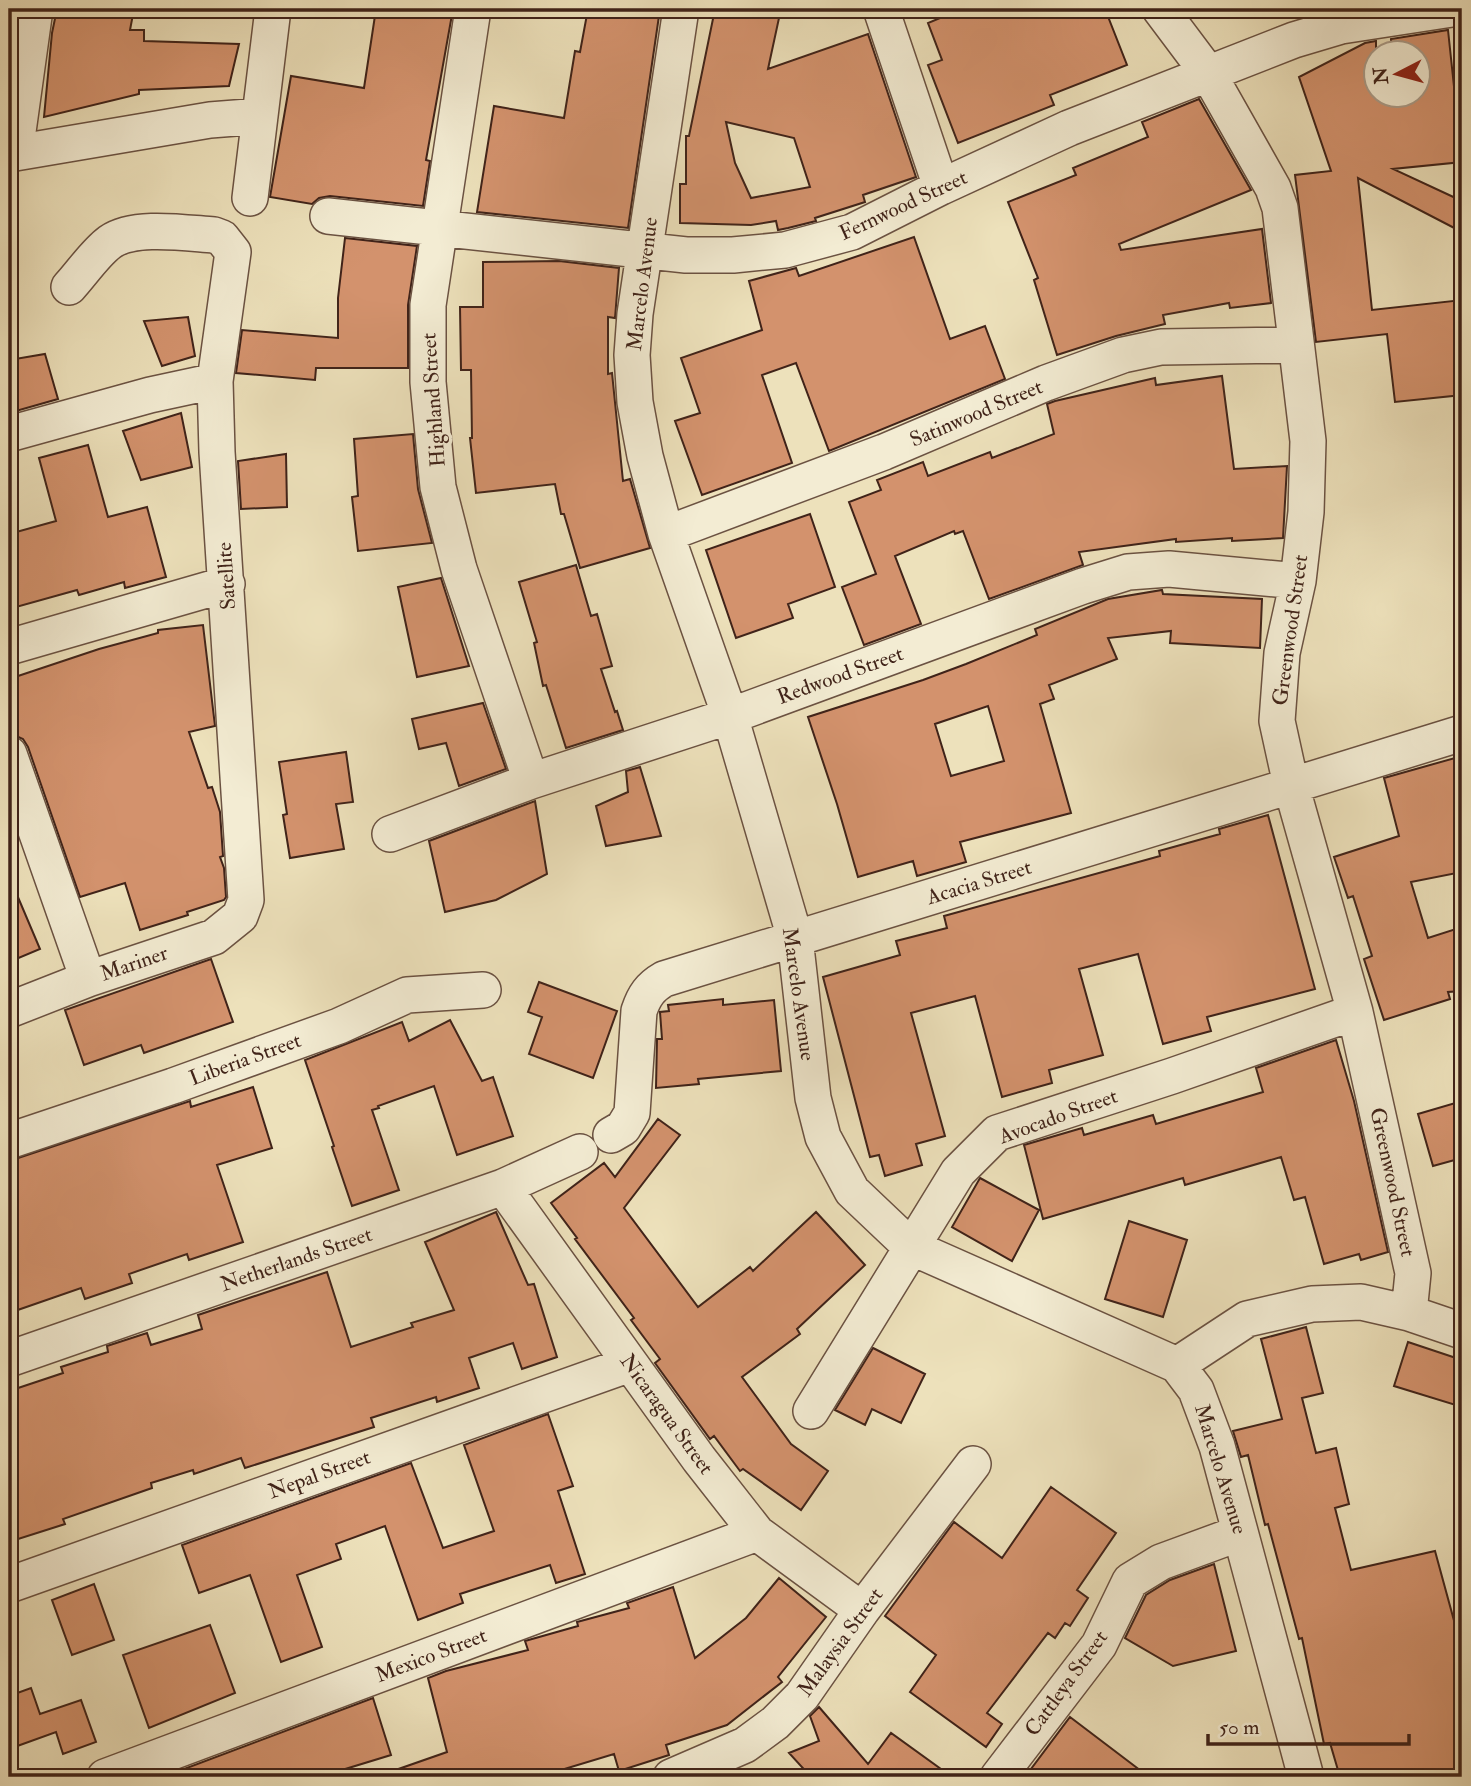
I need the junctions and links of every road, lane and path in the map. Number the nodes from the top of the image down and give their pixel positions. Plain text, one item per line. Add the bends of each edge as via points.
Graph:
1 (35, 9) edge
2 (273, 9) edge
3 (473, 9) edge
4 (681, 9) edge
5 (881, 9) edge
6 (1160, 9) edge
7 (1452, 9) edge
8 (1208, 73) junction
9 (260, 116) junction
10 (12, 154) edge
11 (941, 187) junction
12 (250, 198) dead end
13 (328, 216) dead end
14 (438, 227) junction
15 (645, 250) junction
16 (69, 287) dead end
17 (1296, 345) junction
18 (215, 381) junction
19 (9, 434) edge
20 (666, 534) junction
21 (1298, 581) junction
22 (227, 584) junction
23 (9, 647) edge
24 (730, 716) junction
25 (1462, 733) edge
26 (9, 754) edge
27 (531, 781) junction
28 (1291, 785) junction
29 (390, 834) dead end
30 (246, 900) joint
31 (795, 938) junction
32 (88, 979) junction
33 (483, 990) dead end
34 (9, 1010) edge
35 (1355, 1012) junction
36 (611, 1135) dead end
37 (9, 1141) edge
38 (580, 1152) dead end
39 (503, 1187) junction
40 (911, 1247) junction
41 (1409, 1313) junction
42 (1462, 1331) edge
43 (9, 1359) edge
44 (630, 1364) junction
45 (1177, 1366) junction
46 (811, 1411) dead end
47 (973, 1464) dead end
48 (757, 1533) junction
49 (1241, 1533) junction
50 (9, 1585) edge
51 (862, 1610) junction
52 (105, 1777) edge
53 (671, 1777) edge
54 (998, 1777) edge
55 (1306, 1777) edge

1 - 10 street
2 - 9 street
3 - 14 street, Highland Street
4 - 15 street, Marcelo Avenue
5 - 11 street
6 - 8 street, Greenwood Street
7 - 8 street, Fernwood Street via 1340,26
8 - 11 street, Fernwood Street via 1069,128
8 - 17 street, Greenwood Street via 1280,208
9 - 10 street via 210,120
9 - 12 street
11 - 15 street, Fernwood Street via 852,232 785,250 733,255
13 - 14 street, Fernwood Street
14 - 15 street, Fernwood Street
14 - 27 street, Highland Street via 428,317 428,382 438,487 459,569
15 - 20 street, Marcelo Avenue via 633,341 635,402
16 - 18 street, Satellite via 111,242 128,235 214,235 228,244 233,252
17 - 20 street, Satinwood Street via 1161,346 1123,355
17 - 21 street, Greenwood Street via 1308,441
18 - 19 street
18 - 22 street, Satellite
20 - 24 street, Marcelo Avenue
21 - 24 street, Redwood Street via 1169,569 1128,572
21 - 28 street, Greenwood Street via 1282,653 1278,721
22 - 23 street
22 - 30 street, Satellite
24 - 27 street, Redwood Street
24 - 31 street, Marcelo Avenue
25 - 28 street, Acacia Street
26 - 32 street
27 - 29 street, Redwood Street
28 - 31 street, Acacia Street
28 - 35 street, Greenwood Street
30 - 32 street, Mariner via 240,916 214,937
31 - 36 street, Acacia Street via 653,986 639,1011 632,1113 623,1128
31 - 40 street, Marcelo Avenue via 813,1098 823,1137 852,1191
32 - 34 street, Mariner
33 - 37 street, Liberia Street via 407,995 339,1026
35 - 40 street, Avocado Street via 997,1133 958,1172
35 - 41 street, Greenwood Street via 1413,1273
38 - 39 street, Netherlands Street
39 - 43 street, Netherlands Street
39 - 44 street, Nicaragua Street
40 - 45 street, Marcelo Avenue
40 - 46 street, Avocado Street
41 - 42 street
41 - 45 street via 1361,1302 1312,1304 1247,1319
44 - 48 street, Nicaragua Street
44 - 50 street, Nepal Street
45 - 49 street, Marcelo Avenue via 1196,1390
47 - 51 street, Malaysia Street
48 - 51 street, Nicaragua Street
48 - 52 street, Mexico Street
49 - 54 street, Cattleya Street via 1161,1562 1130,1581 1098,1645
49 - 55 street, Marcelo Avenue
51 - 53 street, Malaysia Street via 802,1696 775,1724 745,1745

